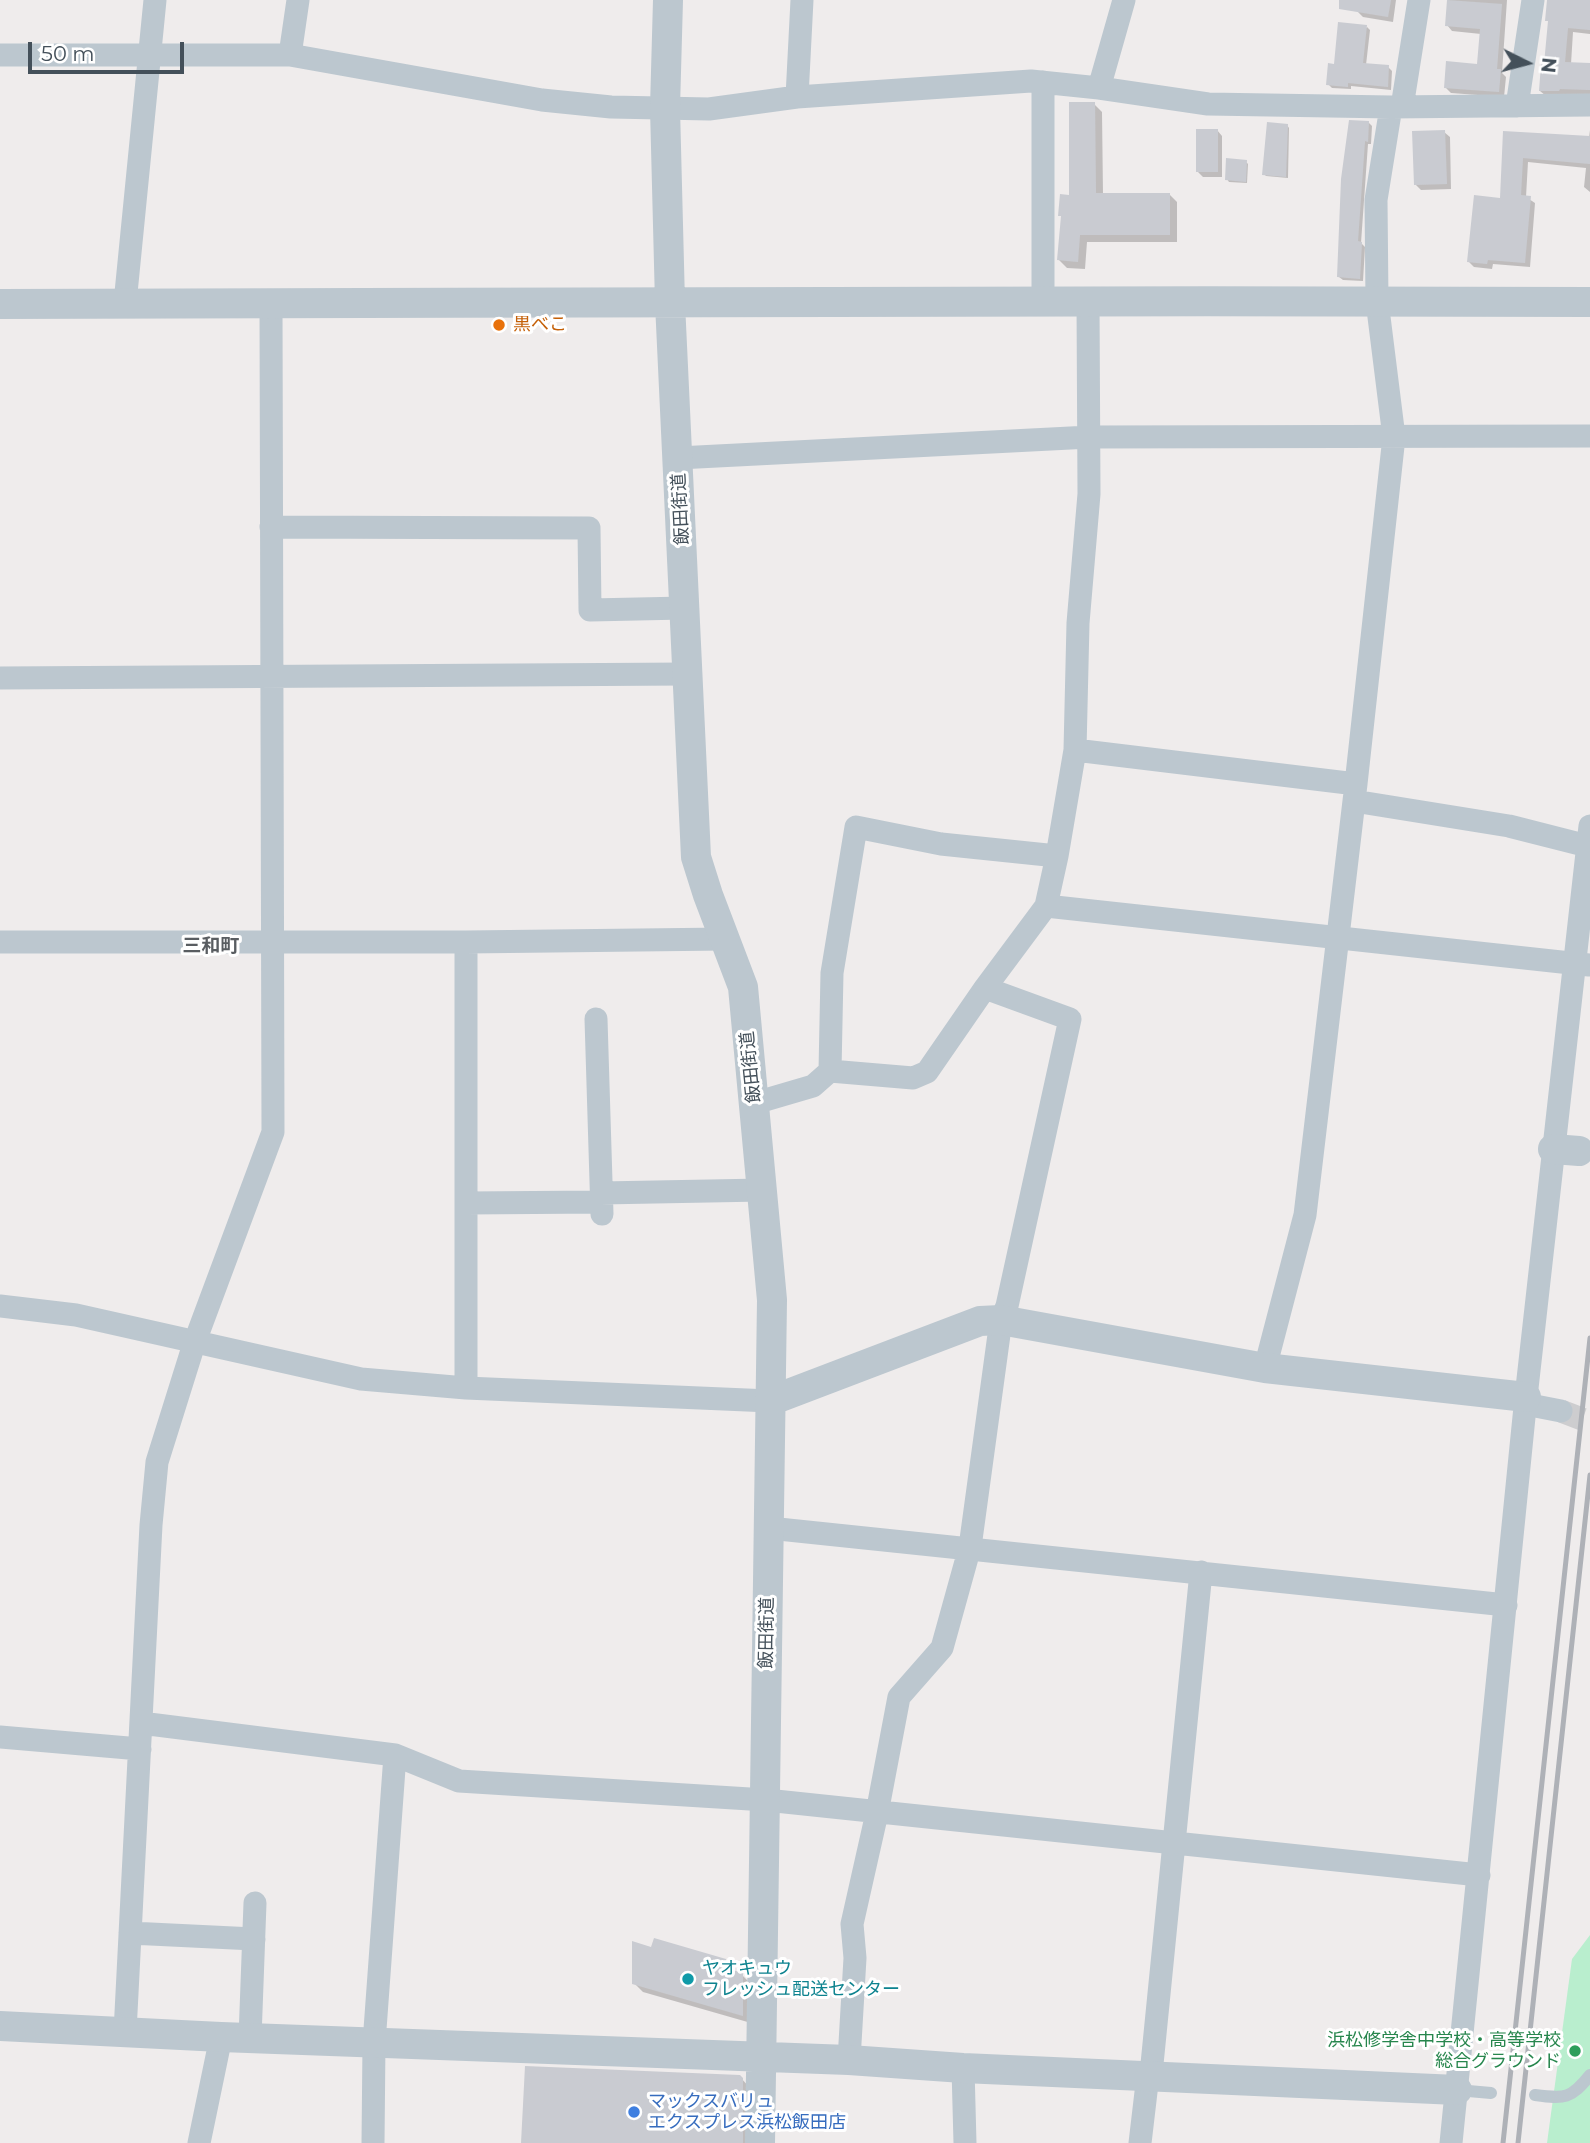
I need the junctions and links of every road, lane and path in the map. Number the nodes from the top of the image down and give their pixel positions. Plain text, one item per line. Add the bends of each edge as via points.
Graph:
1 (155, 0) edge
2 (299, 0) edge
3 (668, 0) edge
4 (802, 0) edge
5 (1124, 0) edge
6 (1419, 0) edge
7 (1533, 0) edge
8 (0, 55) edge
9 (290, 55) junction
10 (150, 56) junction
11 (1043, 82) junction
12 (1099, 88) junction
13 (797, 97) junction
14 (1590, 105) edge
15 (1517, 106) junction
16 (1396, 107) junction
17 (665, 108) junction
18 (1043, 300) junction
19 (1088, 300) junction
20 (1377, 301) junction
21 (1590, 302) edge
22 (125, 303) junction
23 (670, 303) junction
24 (0, 304) edge
25 (271, 304) junction
26 (1590, 436) edge
27 (1090, 437) junction
28 (1394, 437) junction
29 (678, 458) junction
30 (271, 527) junction
31 (685, 608) junction
32 (688, 674) junction
33 (0, 678) edge
34 (271, 678) junction
35 (1075, 750) junction
36 (1355, 792) junction
37 (1589, 836) edge
38 (1057, 856) junction
39 (1046, 906) junction
40 (726, 939) junction
41 (1336, 939) junction
42 (0, 942) edge
43 (271, 942) junction
44 (466, 942) junction
45 (1582, 965) edge
46 (985, 988) junction
47 (596, 1019) dead end
48 (830, 1071) junction
49 (755, 1103) junction
50 (762, 1189) junction
51 (466, 1203) junction
52 (601, 1203) junction
53 (0, 1306) edge
54 (1001, 1320) junction
55 (194, 1344) junction
56 (1265, 1368) junction
57 (466, 1388) junction
58 (1526, 1400) junction
59 (770, 1401) junction
60 (1561, 1411) tunnel mouth
61 (769, 1528) junction
62 (970, 1547) junction
63 (1201, 1572) junction
64 (1506, 1605) junction
65 (141, 1723) junction
66 (0, 1737) edge
67 (140, 1749) junction
68 (395, 1755) junction
69 (765, 1800) junction
70 (877, 1813) junction
71 (1173, 1843) junction
72 (1479, 1875) junction
73 (255, 1903) dead end
74 (130, 1933) junction
75 (254, 1939) junction
76 (0, 2026) edge
77 (125, 2032) junction
78 (236, 2038) junction
79 (374, 2043) junction
80 (762, 2058) junction
81 (849, 2060) junction
82 (963, 2068) junction
83 (1149, 2075) junction
84 (1590, 2075) edge
85 (1457, 2090) junction
86 (1491, 2093) dead end
87 (1535, 2095) dead end
88 (199, 2143) edge
89 (373, 2143) edge
90 (760, 2143) edge
91 (965, 2143) edge
92 (1140, 2143) edge
93 (1451, 2143) edge

1 - 10 street
2 - 9 street
3 - 17 street, 飯田街道
4 - 13 street
5 - 12 street
6 - 16 street
7 - 15 street
8 - 10 street
9 - 10 street
9 - 17 street via 542,100
10 - 22 street
11 - 12 street
11 - 13 street
11 - 18 street
12 - 16 street via 1208,104
13 - 17 street via 709,109
14 - 15 street
15 - 16 street
16 - 20 street via 1376,200
17 - 23 street, 飯田街道
18 - 19 street
18 - 23 street
19 - 20 street
19 - 27 street
20 - 21 street
20 - 28 street
22 - 24 street
22 - 25 street
23 - 25 street
23 - 29 street, 飯田街道
25 - 30 street
26 - 28 street
27 - 28 street
27 - 29 street
27 - 35 street via 1077,623
28 - 36 street
29 - 31 street, 飯田街道
30 - 31 street via 589,528 590,610
30 - 34 street
31 - 32 street, 飯田街道
32 - 34 street
32 - 40 street, 飯田街道 via 696,857
33 - 34 street
34 - 43 street
35 - 36 street
35 - 38 street
36 - 37 street via 1509,827
36 - 41 street
37 - 45 street
38 - 39 street
38 - 48 street via 940,844 856,827 832,974
39 - 41 street
39 - 46 street
40 - 44 street
40 - 49 street, 飯田街道 via 743,987
41 - 45 street
41 - 56 street via 1305,1215
42 - 43 street
43 - 44 street
43 - 55 street via 273,1132
44 - 51 street
45 - 58 street via 1566,1150
46 - 48 street via 927,1072 913,1078
46 - 54 street via 1070,1019
47 - 52 street
48 - 49 street via 813,1086
49 - 50 street, 飯田街道
50 - 52 street
50 - 59 street, 飯田街道 via 772,1300
51 - 52 street
51 - 57 street
53 - 55 street via 76,1315
54 - 56 street
54 - 59 street via 980,1321
54 - 62 street
55 - 57 street via 361,1379
55 - 65 street via 156,1462
56 - 58 street
57 - 59 street
58 - 60 street
58 - 64 street
59 - 61 street, 飯田街道
61 - 62 street
61 - 69 street, 飯田街道
62 - 63 street
62 - 70 street via 942,1648 899,1696
63 - 64 street
63 - 71 street
64 - 72 street
65 - 67 street
65 - 68 street
66 - 67 street
67 - 74 street
68 - 69 street via 459,1781
68 - 79 street
69 - 70 street
69 - 80 street, 飯田街道
70 - 71 street
70 - 81 street via 852,1924 855,1958
71 - 72 street
71 - 83 street
72 - 85 street
73 - 75 street
74 - 75 street
74 - 77 street
75 - 78 street
76 - 77 street
77 - 78 street
78 - 79 street
78 - 88 street
79 - 80 street
79 - 89 street
80 - 81 street
80 - 90 street, 飯田街道
81 - 82 street
82 - 83 street
82 - 91 street
83 - 85 street
83 - 92 street
84 - 87 lane via 1577,2091 1563,2098
85 - 86 lane
85 - 93 street

